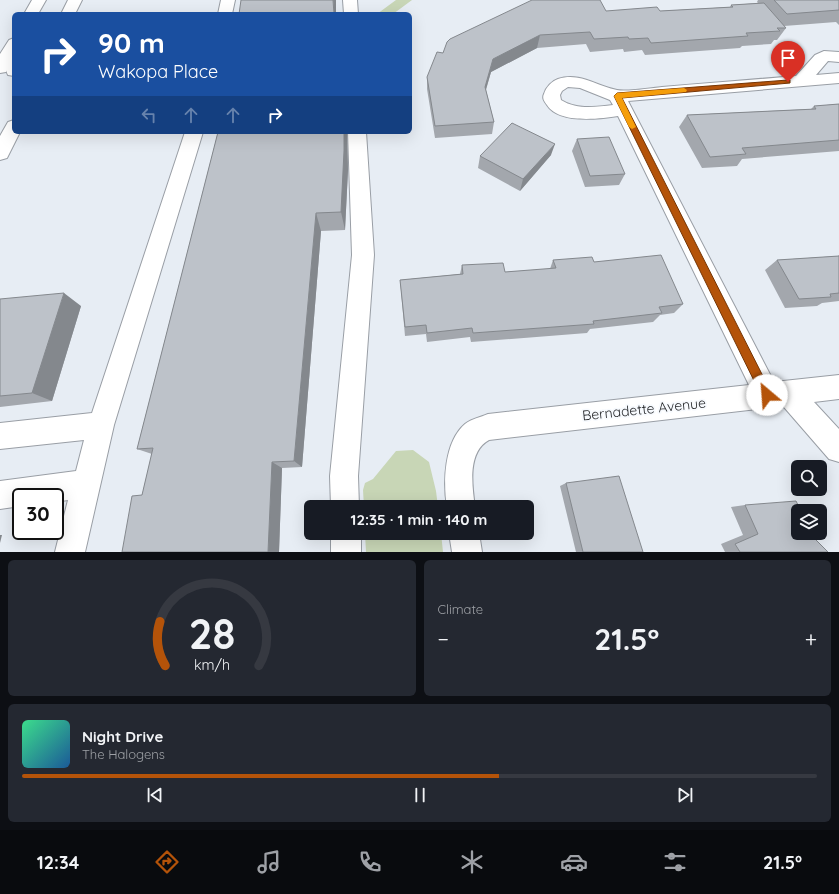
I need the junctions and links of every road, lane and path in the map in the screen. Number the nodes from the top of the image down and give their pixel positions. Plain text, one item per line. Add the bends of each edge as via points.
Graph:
1 (39, 0) edge
2 (75, 0) edge
3 (228, 0) edge
4 (350, 0) edge
5 (32, 12) edge
6 (69, 12) edge
7 (225, 12) edge
8 (351, 12) edge
9 (12, 47) edge
10 (839, 57) edge
11 (0, 68) edge
12 (839, 78) edge
13 (800, 81) junction
14 (193, 134) edge
15 (357, 134) edge
16 (839, 387) edge
17 (777, 394) junction
18 (101, 425) junction
19 (0, 436) edge
20 (839, 449) edge
21 (87, 484) junction
22 (0, 495) edge
23 (345, 500) edge
24 (460, 500) edge
25 (346, 540) edge
26 (465, 540) edge
27 (70, 552) edge
28 (346, 552) edge
29 (467, 552) edge

1 - 5 street
2 - 6 street
3 - 7 street
4 - 8 street
9 - 11 street
10 - 13 street via 824,56
12 - 13 street
13 - 17 street via 621,103
14 - 18 street
15 - 23 street via 363,255 344,476
16 - 17 street, Bernadette Avenue
17 - 20 street
17 - 24 street, Bernadette Avenue via 488,427 475,434 462,455 458,474
18 - 19 street
18 - 21 street
21 - 22 street
21 - 27 street
25 - 28 street
26 - 29 street

